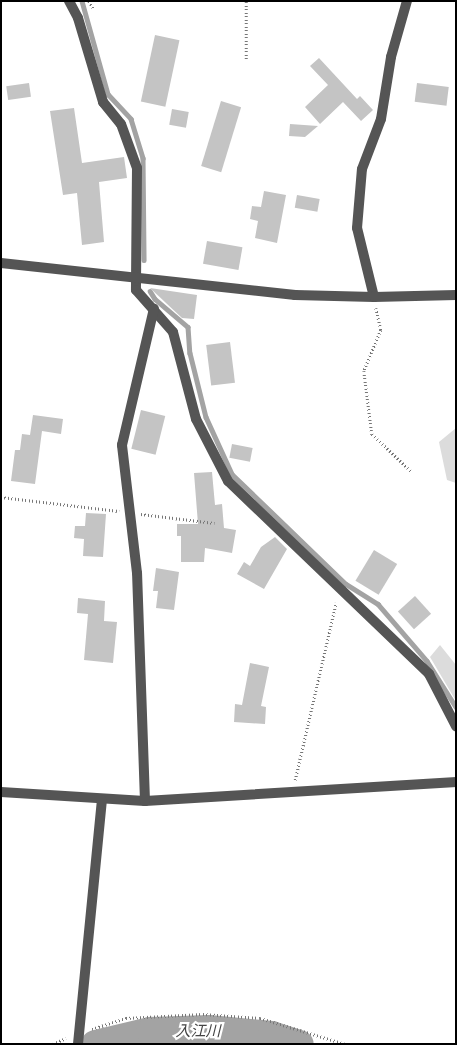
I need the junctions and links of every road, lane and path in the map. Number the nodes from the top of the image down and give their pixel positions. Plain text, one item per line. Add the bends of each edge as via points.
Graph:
1 (69, 1) edge
2 (89, 1) edge
3 (246, 1) edge
4 (407, 1) edge
5 (94, 9) dead end
6 (246, 59) dead end
7 (1, 262) edge
8 (134, 277) junction
9 (456, 294) edge
10 (374, 297) junction
11 (154, 309) junction
12 (411, 471) dead end
13 (1, 496) edge
14 (128, 512) junction
15 (214, 523) dead end
16 (340, 588) junction
17 (456, 726) edge
18 (456, 782) edge
19 (1, 792) edge
20 (292, 792) junction
21 (102, 800) junction
22 (145, 801) junction
23 (79, 1032) junction
24 (54, 1044) edge
25 (78, 1044) edge
26 (345, 1044) edge

1 - 8 street via 78,18 103,102 122,124 137,168
2 - 5 path
3 - 6 path
4 - 10 street via 391,57 381,119 362,169 357,228
7 - 8 street
8 - 10 street via 295,294
8 - 11 street via 136,290
9 - 10 street
10 - 12 path via 381,330 364,371 372,434
11 - 14 street via 122,445
11 - 16 street via 174,332 196,419 228,481
13 - 14 path
14 - 15 path
14 - 22 street via 137,573
16 - 17 street via 430,674
16 - 20 path
18 - 20 street
19 - 21 street
20 - 22 street
21 - 22 street
21 - 23 street
23 - 24 path
23 - 25 street
23 - 26 path via 126,1018 203,1014 260,1018

